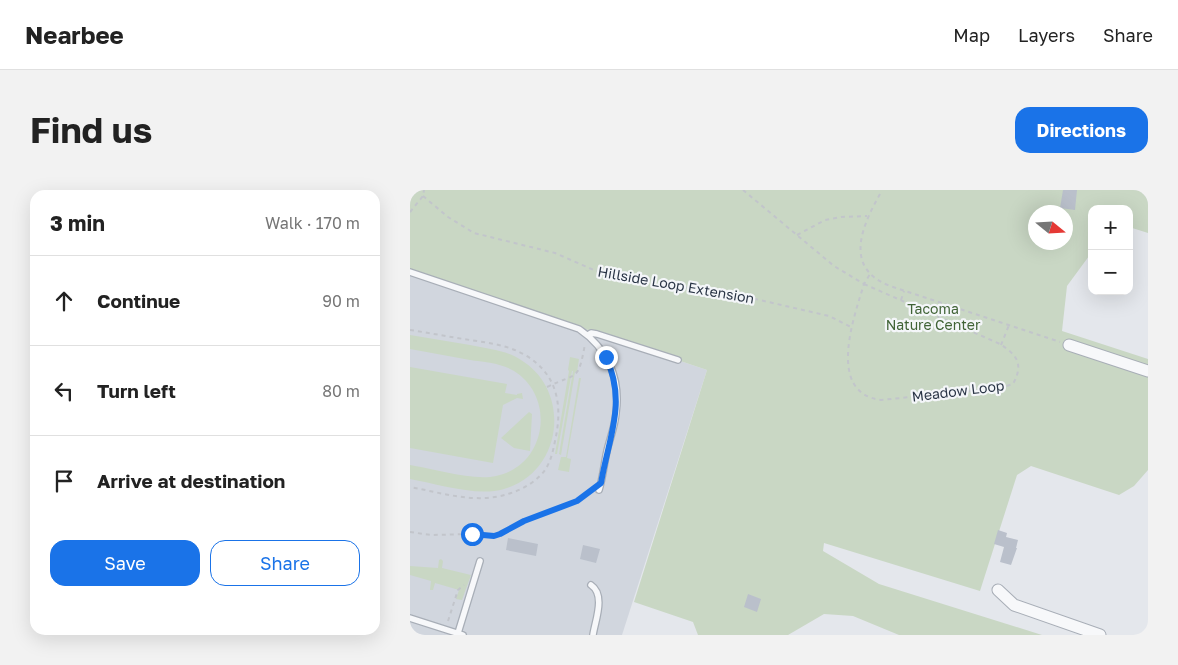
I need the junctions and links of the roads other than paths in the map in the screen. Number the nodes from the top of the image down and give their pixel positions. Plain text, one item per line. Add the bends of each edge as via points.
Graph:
1 (410, 272) edge
2 (588, 335) junction
3 (1069, 345) road end
4 (678, 360) dead end
5 (1148, 370) edge
6 (599, 490) dead end
7 (480, 561) dead end
8 (591, 585) dead end
9 (998, 590) dead end
10 (410, 618) edge
11 (460, 634) edge
12 (592, 635) edge
13 (1100, 635) edge

1 - 2 lane via 579,329
2 - 4 lane via 597,334
2 - 6 lane via 606,357 615,380 616,394 617,411
3 - 5 street
7 - 11 lane
8 - 12 lane via 599,597
9 - 13 street via 1014,605
10 - 11 lane

